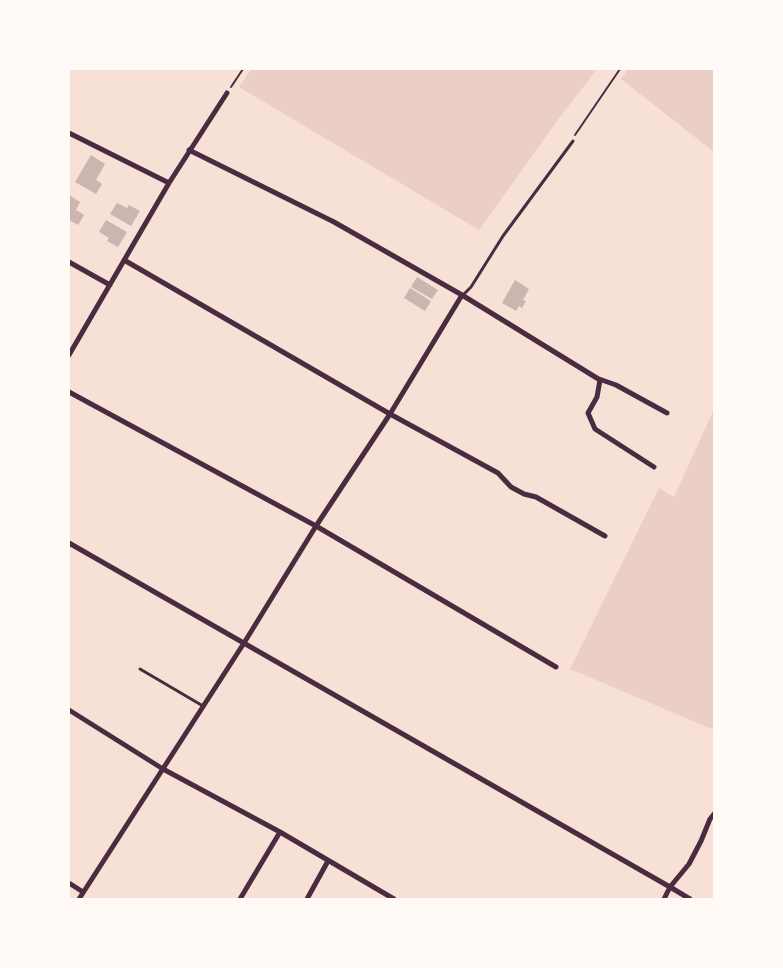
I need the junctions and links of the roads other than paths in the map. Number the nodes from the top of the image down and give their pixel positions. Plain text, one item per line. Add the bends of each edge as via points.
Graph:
1 (227, 93) road end
2 (69, 133) edge
3 (573, 141) road end
4 (189, 150) junction
5 (169, 183) junction
6 (124, 260) junction
7 (69, 262) edge
8 (110, 285) junction
9 (462, 295) junction
10 (69, 355) edge
11 (598, 379) junction
12 (69, 392) edge
13 (667, 413) dead end
14 (390, 414) junction
15 (654, 468) dead end
16 (316, 526) junction
17 (605, 536) dead end
18 (69, 543) edge
19 (244, 643) junction
20 (556, 667) dead end
21 (140, 668) dead end
22 (203, 706) junction
23 (69, 710) edge
24 (163, 769) junction
25 (714, 814) edge
26 (280, 832) junction
27 (328, 861) junction
28 (69, 883) edge
29 (670, 887) junction
30 (83, 892) junction
31 (79, 899) edge
32 (240, 899) edge
33 (307, 899) edge
34 (394, 899) edge
35 (664, 899) edge
36 (690, 899) edge

1 - 4 street
2 - 5 street
3 - 9 lane via 503,236 471,287
4 - 5 street
4 - 9 street via 334,222
5 - 6 street
6 - 8 street
6 - 14 street
7 - 8 street
8 - 10 street
9 - 11 street
9 - 14 street
11 - 13 street
11 - 15 street via 597,398 588,413 595,429
12 - 16 street
14 - 16 street
14 - 17 street via 498,473 524,494 536,497
16 - 19 street
16 - 20 street
18 - 19 street
19 - 22 street
19 - 29 street
21 - 22 lane
22 - 24 street
23 - 24 street
24 - 26 street
24 - 30 street
25 - 29 street via 695,852
26 - 27 street
26 - 32 street
27 - 33 street
27 - 34 street
28 - 30 street
29 - 35 street
29 - 36 street
30 - 31 street

